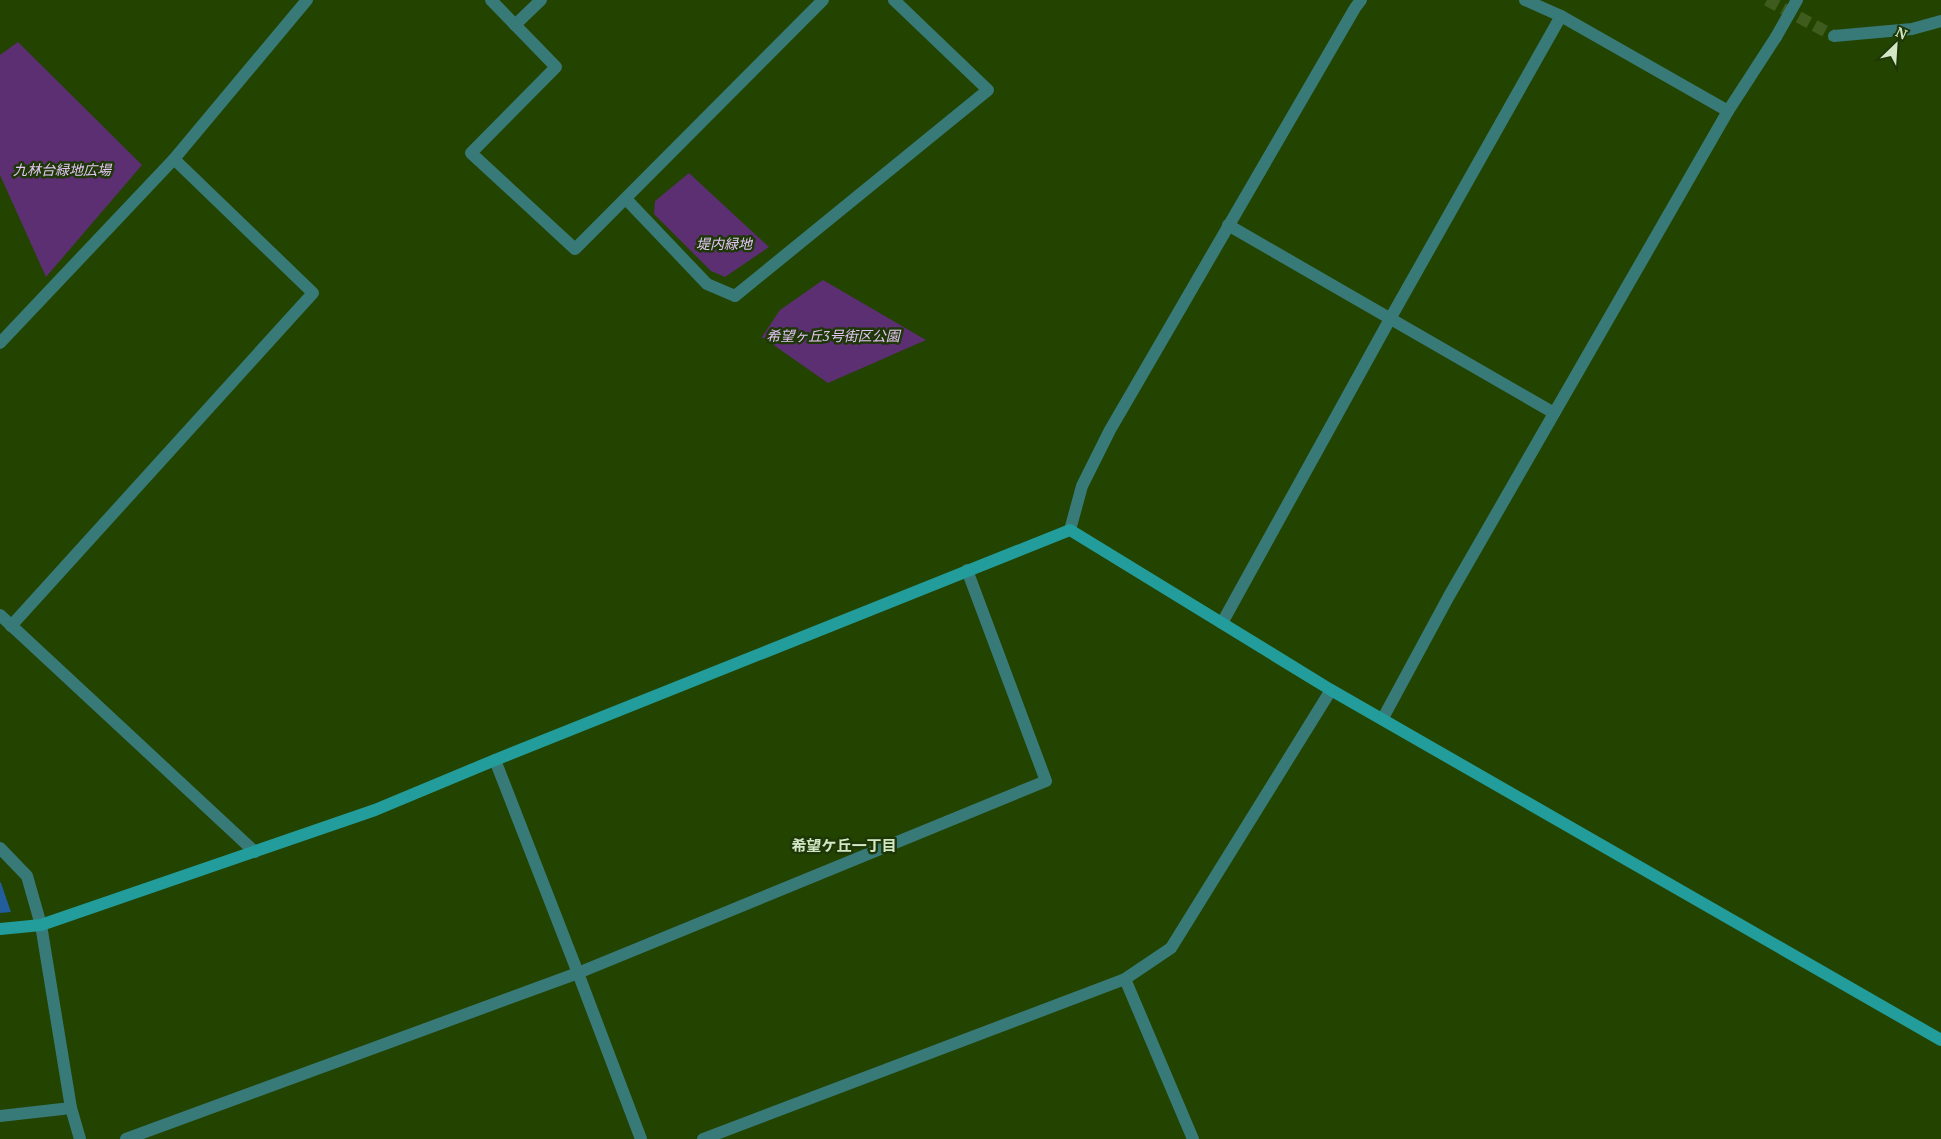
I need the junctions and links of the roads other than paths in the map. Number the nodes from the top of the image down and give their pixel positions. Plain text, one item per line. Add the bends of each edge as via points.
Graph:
1 (307, 0) edge
2 (491, 0) edge
3 (540, 0) edge
4 (823, 0) edge
5 (894, 0) edge
6 (1526, 0) edge
7 (1798, 0) edge
8 (1354, 3) edge
9 (1561, 16) junction
10 (1941, 21) edge
11 (515, 25) junction
12 (1834, 36) tunnel mouth
13 (1728, 111) junction
14 (174, 160) junction
15 (626, 199) junction
16 (1228, 225) junction
17 (1390, 319) junction
18 (0, 343) edge
19 (1554, 413) junction
20 (1070, 530) junction
21 (967, 570) junction
22 (0, 615) edge
23 (1222, 623) junction
24 (11, 626) junction
25 (1331, 690) junction
26 (1383, 718) junction
27 (495, 760) junction
28 (0, 848) edge
29 (255, 852) junction
30 (40, 925) junction
31 (0, 929) edge
32 (578, 973) junction
33 (1124, 979) junction
34 (1941, 1040) edge
35 (71, 1108) junction
36 (0, 1116) edge
37 (80, 1139) edge
38 (126, 1139) edge
39 (641, 1139) edge
40 (703, 1139) edge
41 (1193, 1139) edge

1 - 14 street
2 - 11 street
3 - 11 street
4 - 15 street
5 - 15 street via 988,90 735,296 707,284
6 - 9 street
7 - 13 street, bridge
8 - 16 street
9 - 13 street
9 - 17 street
10 - 12 street via 1912,29
11 - 15 street via 556,67 472,153 575,249
13 - 19 street
14 - 18 street
14 - 24 street via 313,293
16 - 17 street
16 - 20 street via 1110,430 1082,486
17 - 19 street
17 - 23 street
19 - 26 street
20 - 21 street
20 - 23 street
21 - 27 street
21 - 32 street via 1046,781
22 - 24 street
23 - 25 street
24 - 29 street
25 - 26 street
25 - 33 street via 1171,948
26 - 34 street
27 - 29 street via 375,810
27 - 32 street
28 - 30 street via 27,876
29 - 30 street
30 - 31 street
30 - 35 street
32 - 38 street
32 - 39 street
33 - 40 street
33 - 41 street
35 - 36 street
35 - 37 street

